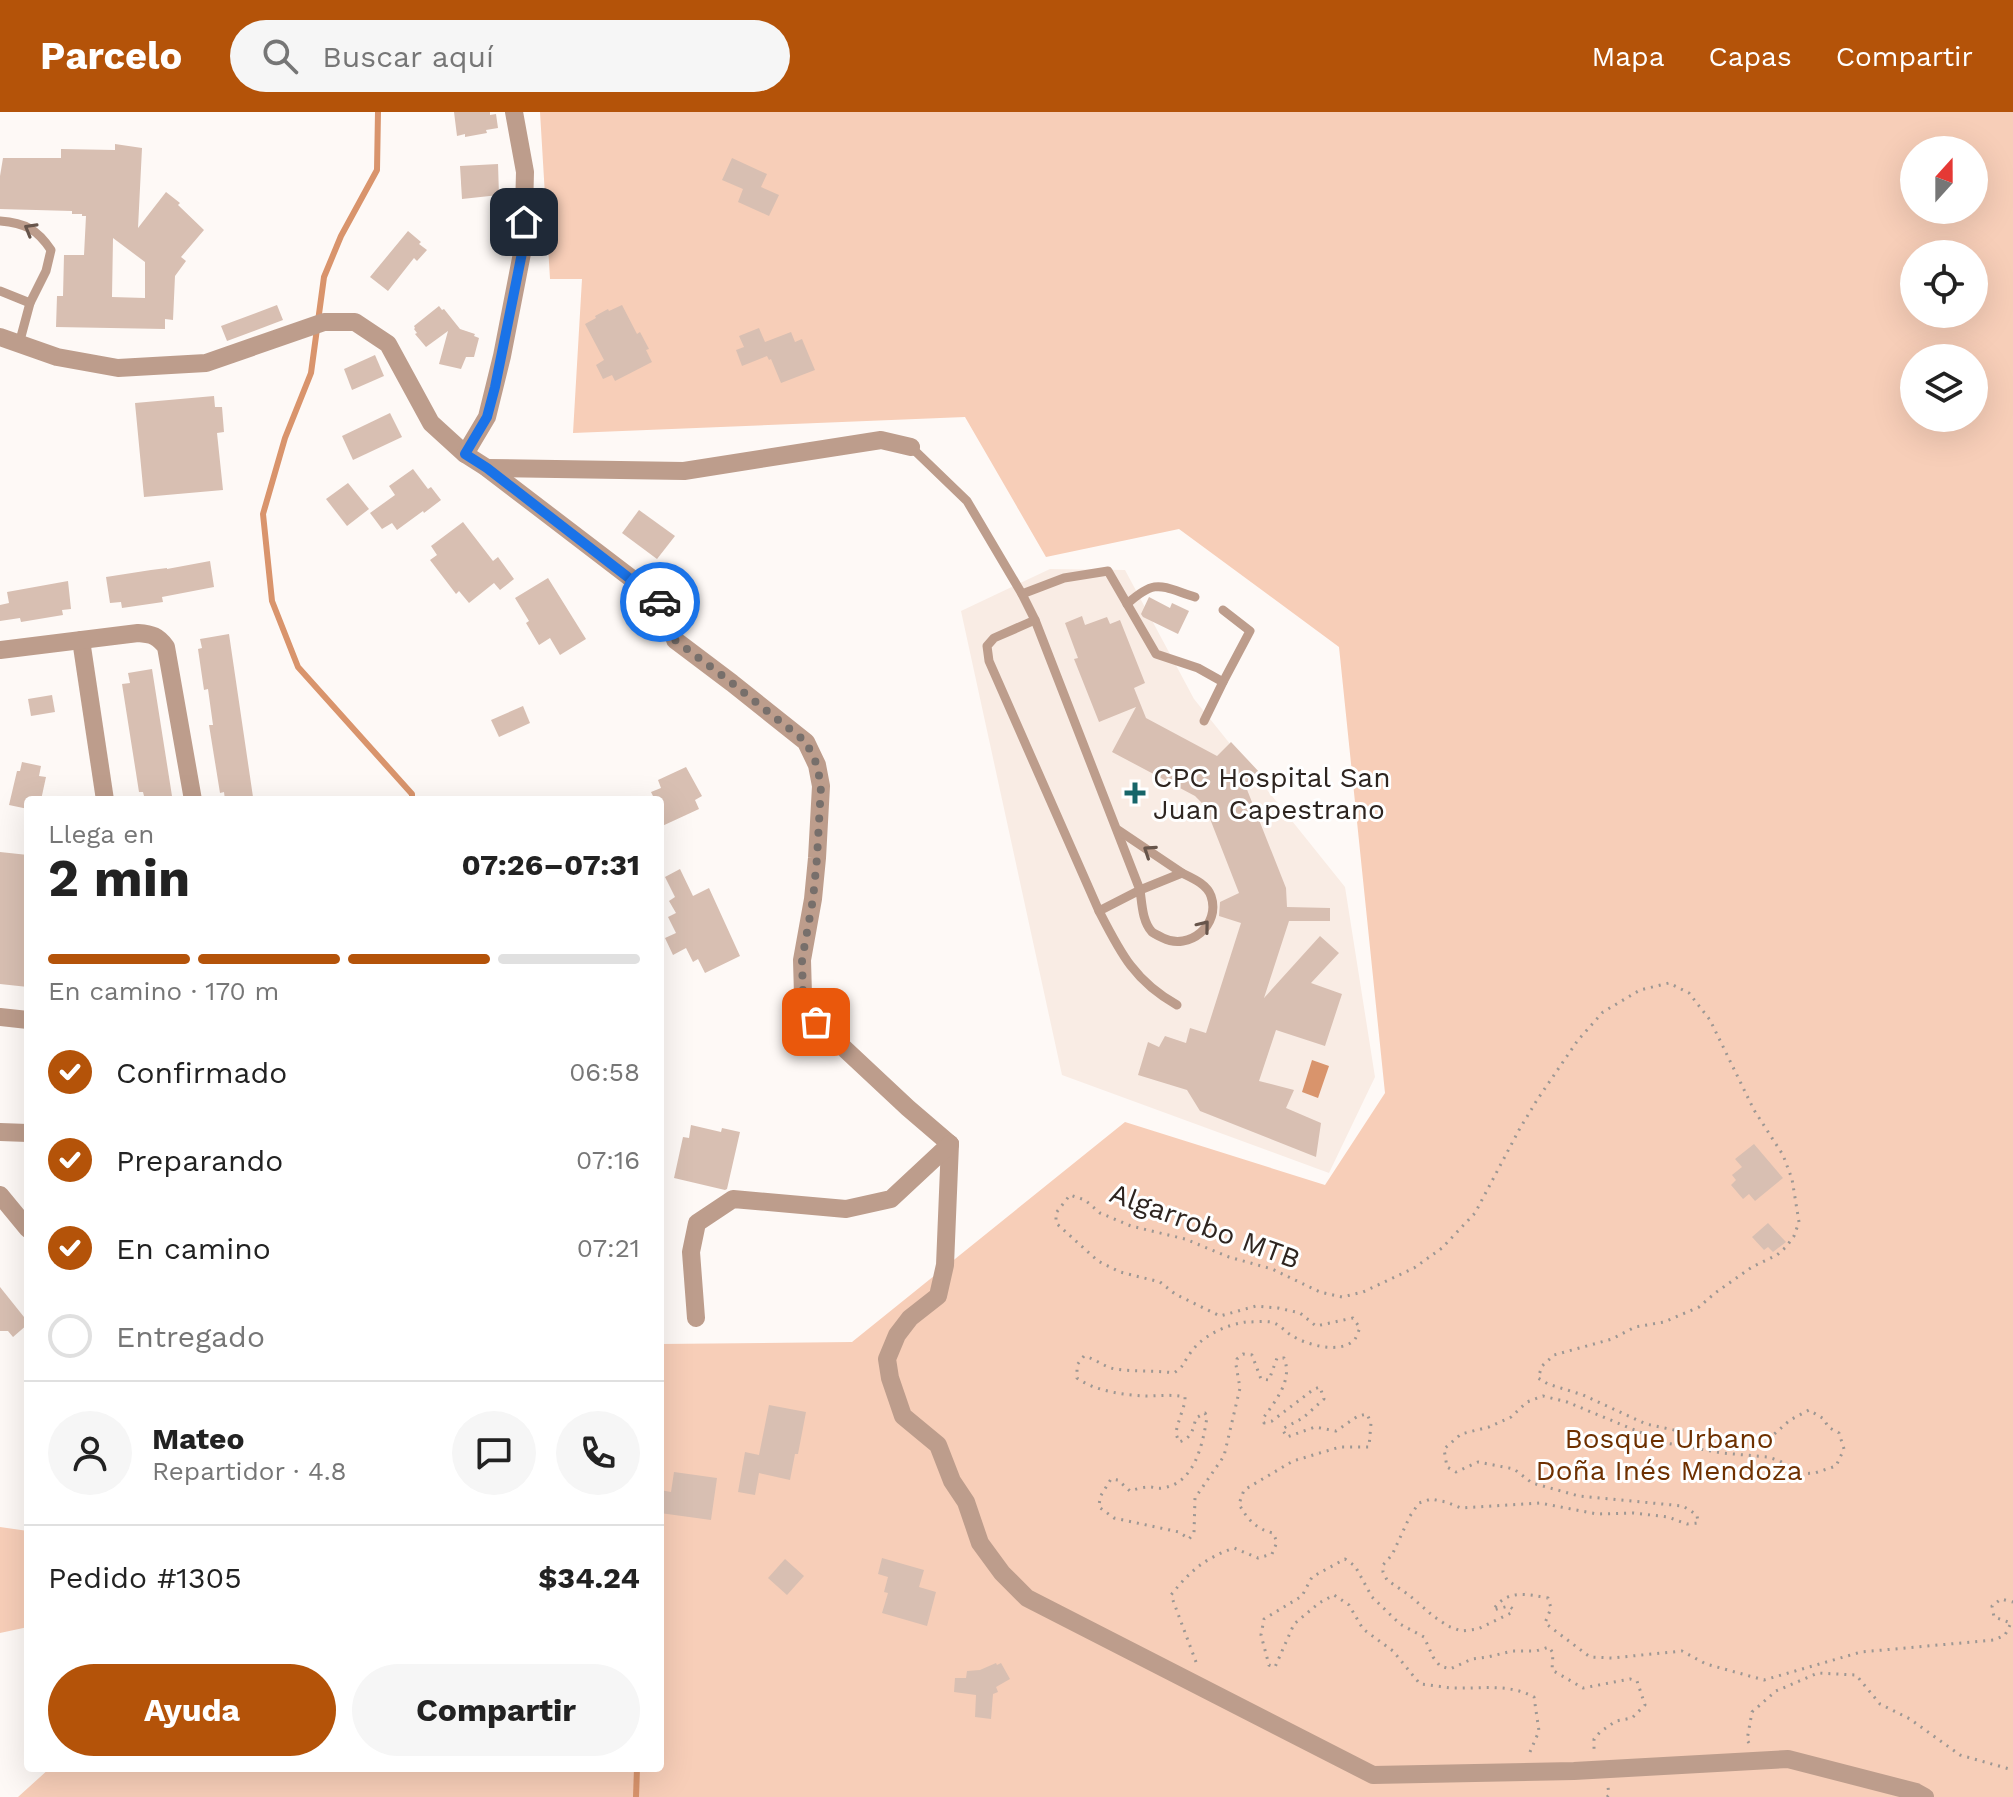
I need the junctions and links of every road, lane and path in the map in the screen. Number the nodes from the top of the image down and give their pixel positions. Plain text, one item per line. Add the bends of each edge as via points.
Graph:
1 (514, 112) edge
2 (0, 221) edge
3 (0, 291) edge
4 (30, 303) junction
5 (0, 337) edge
6 (19, 344) junction
7 (911, 447) joint
8 (465, 454) junction
9 (487, 468) junction
10 (1022, 594) junction
11 (1195, 597) dead end
12 (1127, 604) junction
13 (1223, 610) dead end
14 (1035, 620) junction
15 (81, 640) junction
16 (0, 650) edge
17 (1223, 682) junction
18 (1204, 721) dead end
19 (104, 796) edge
20 (192, 796) edge
21 (1116, 829) junction
22 (1182, 873) junction
23 (1140, 890) junction
24 (1099, 911) junction
25 (1177, 1005) dead end
26 (0, 1017) edge
27 (24, 1020) edge
28 (0, 1132) edge
29 (24, 1133) edge
30 (950, 1144) junction
31 (0, 1195) edge
32 (24, 1224) edge
33 (696, 1318) dead end
34 (2013, 1602) edge
35 (1197, 1665) dead end
36 (1755, 1750) dead end
37 (1523, 1754) dead end
38 (1599, 1769) junction
39 (2013, 1770) edge
40 (1925, 1797) edge

1 - 8 street via 525,172 523,248 487,417
4 -> 2 lane via 51,250 40,234 18,222
3 - 4 lane
4 - 6 lane
5 - 6 street
6 - 8 street via 118,368 206,363 324,322 355,322 388,344 431,423
7 - 9 street via 881,440 684,471
7 - 10 lane via 967,501
8 - 9 street
9 - 30 street via 650,593 669,610 675,640 806,742 821,786 803,995 816,1022
10 - 12 lane via 1064,578 1108,571
10 - 14 lane
11 - 12 lane via 1159,585 1142,590
12 - 17 lane via 1156,654
13 - 17 lane via 1250,631
14 - 21 lane
14 - 24 lane via 994,638 987,646 989,661
15 - 16 street
15 - 19 street
15 - 20 street via 138,633 160,638 166,647
17 - 18 lane
22 -> 21 lane
21 - 23 lane
22 - 23 lane
23 -> 22 lane via 1152,933 1173,943 1192,939 1213,913 1210,894
23 - 24 lane
24 - 25 lane via 1137,974
26 - 27 street
28 - 29 street
30 - 33 street via 891,1199 846,1209 733,1199 697,1223 691,1252
30 - 38 street via 945,1265 938,1296 897,1335 887,1359 890,1378 903,1416 938,1445 980,1543 1027,1598 1373,1775
31 - 32 street
34 - 35 path, Algarrobo MTB via 2001,1599 1992,1606 1994,1617 2011,1623 2005,1635 1994,1640 1861,1652 1764,1680 1706,1664 1682,1651 1590,1657 1545,1623 1551,1608 1548,1598 1502,1599 1493,1610 1509,1606 1511,1613 1461,1631 1387,1580 1383,1565 1419,1503 1431,1499 1461,1508 1540,1503 1698,1523 1697,1515 1683,1506 1579,1496 1532,1483 1514,1469 1478,1462 1456,1472 1447,1467 1444,1449 1461,1434 1511,1417 1543,1396 1666,1443 1768,1457 1799,1474 1836,1466 1844,1449 1839,1433 1809,1410 1771,1437 1707,1437 1646,1424 1538,1378 1554,1355 1699,1307 1777,1255 1799,1222 1783,1155 1754,1110 1710,1020 1689,993 1669,983 1640,990 1603,1012 1537,1100 1475,1213 1414,1268 1363,1292 1342,1297 1320,1292 1272,1269 1131,1226 1070,1195 1056,1213 1056,1223 1098,1261 1160,1282 1220,1316 1256,1306 1300,1313 1316,1326 1353,1318 1360,1328 1347,1345 1329,1348 1269,1322 1244,1322 1202,1340 1174,1373 1117,1369 1084,1356 1077,1365 1077,1378 1088,1386 1128,1395 1185,1397 1176,1434 1179,1442 1192,1434 1196,1418 1205,1413 1203,1444 1189,1472 1174,1484 1130,1491 1111,1479 1100,1497 1099,1507 1114,1518 1179,1532 1189,1539 1194,1533 1195,1498 1224,1456 1240,1388 1237,1359 1243,1354 1252,1355 1261,1379 1269,1380 1277,1358 1287,1364 1280,1395 1264,1423 1320,1387 1324,1399 1282,1429 1287,1437 1315,1427 1336,1431 1367,1414 1371,1423 1369,1447 1340,1447 1293,1461 1244,1490 1239,1504 1245,1516 1273,1533 1277,1542 1272,1554 1258,1558 1234,1548 1213,1556 1171,1595
36 - 39 path via 1747,1740 1752,1712 1776,1691 1818,1673 1856,1675 1880,1704 1960,1755
37 - 38 path via 1531,1752 1539,1731 1534,1697 1522,1690 1420,1684 1334,1595 1294,1624 1275,1667 1269,1665 1261,1635 1264,1619 1302,1596 1312,1577 1345,1559 1355,1566 1372,1597 1400,1624 1424,1637 1440,1666 1450,1669 1472,1659 1549,1647 1552,1670 1583,1688 1637,1681 1645,1705 1594,1739
38 - 40 street via 1788,1759

